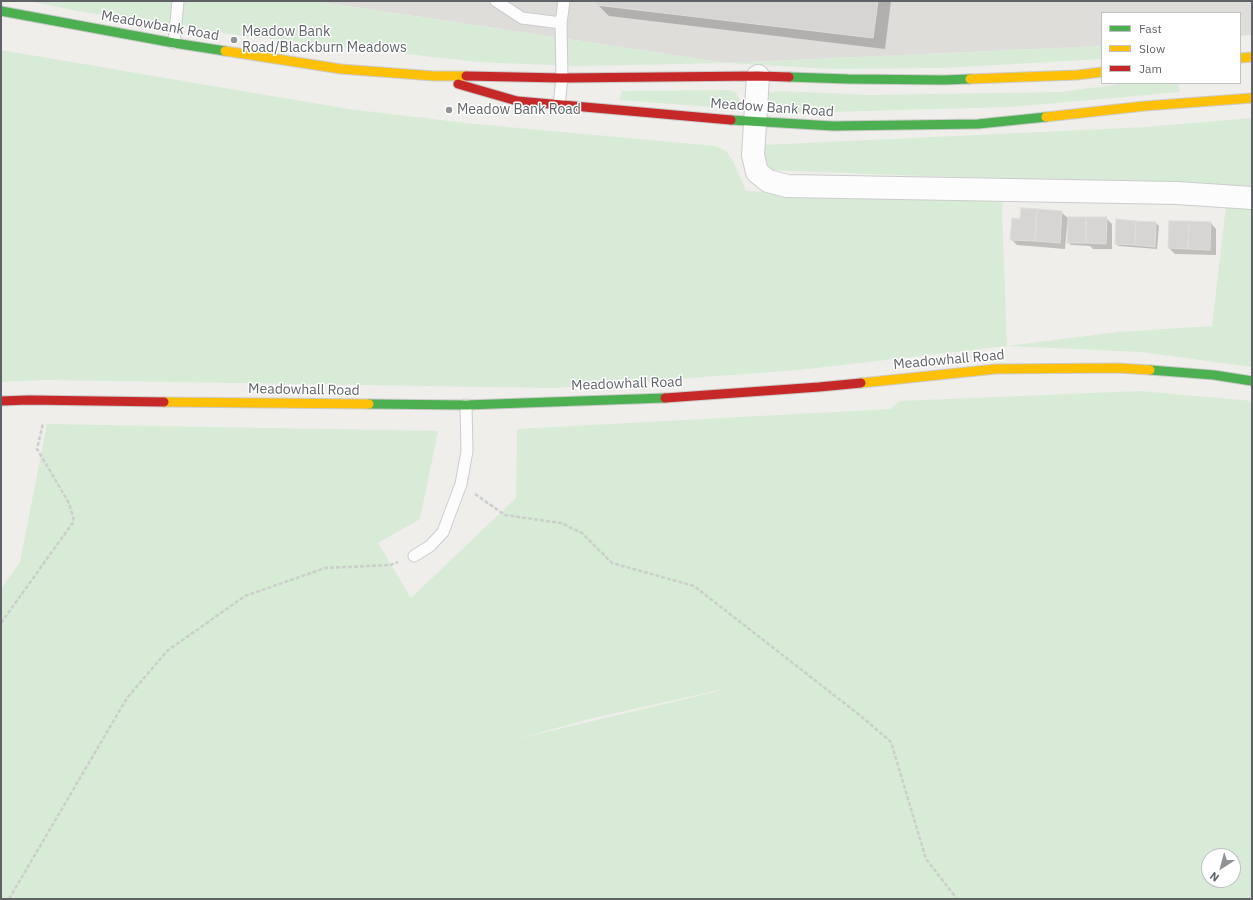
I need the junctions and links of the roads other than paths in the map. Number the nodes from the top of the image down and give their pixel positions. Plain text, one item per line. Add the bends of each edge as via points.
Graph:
1 (178, 1) edge
2 (496, 1) edge
3 (564, 1) edge
4 (1, 11) edge
5 (562, 23) junction
6 (174, 43) junction
7 (1252, 57) edge
8 (1241, 58) edge
9 (1101, 72) edge
10 (434, 76) junction
11 (758, 76) junction
12 (562, 78) junction
13 (1219, 89) dead end
14 (1252, 98) edge
15 (1220, 100) junction
16 (559, 105) junction
17 (754, 122) junction
18 (1252, 198) edge
19 (1252, 381) edge
20 (1, 401) edge
21 (466, 405) junction
22 (414, 556) road end

1 - 6 lane
2 - 5 lane via 522,18
3 - 5 lane
4 - 6 main road, Meadowbank Road
5 - 12 lane
6 - 10 main road, Meadowbank Road via 341,68
7 - 8 main road
9 - 11 main road, Meadow Bank Road via 944,80
10 - 12 main road, Meadow Bank Road
10 - 16 main road, Meadow Bank Road via 517,101
11 - 12 main road, Meadow Bank Road
11 - 17 street
12 - 16 lane
13 - 15 main road
14 - 15 main road, Meadow Bank Road
15 - 17 main road, Meadow Bank Road via 978,124 833,126
16 - 17 main road, Meadow Bank Road
17 - 18 street via 753,156 757,172 768,181 787,186 1169,193
19 - 21 main road, Meadowhall Road via 1214,375 1118,368 996,369 819,386 665,397
20 - 21 main road, Meadowhall Road
21 - 22 lane via 467,451 461,484 443,532 430,546

